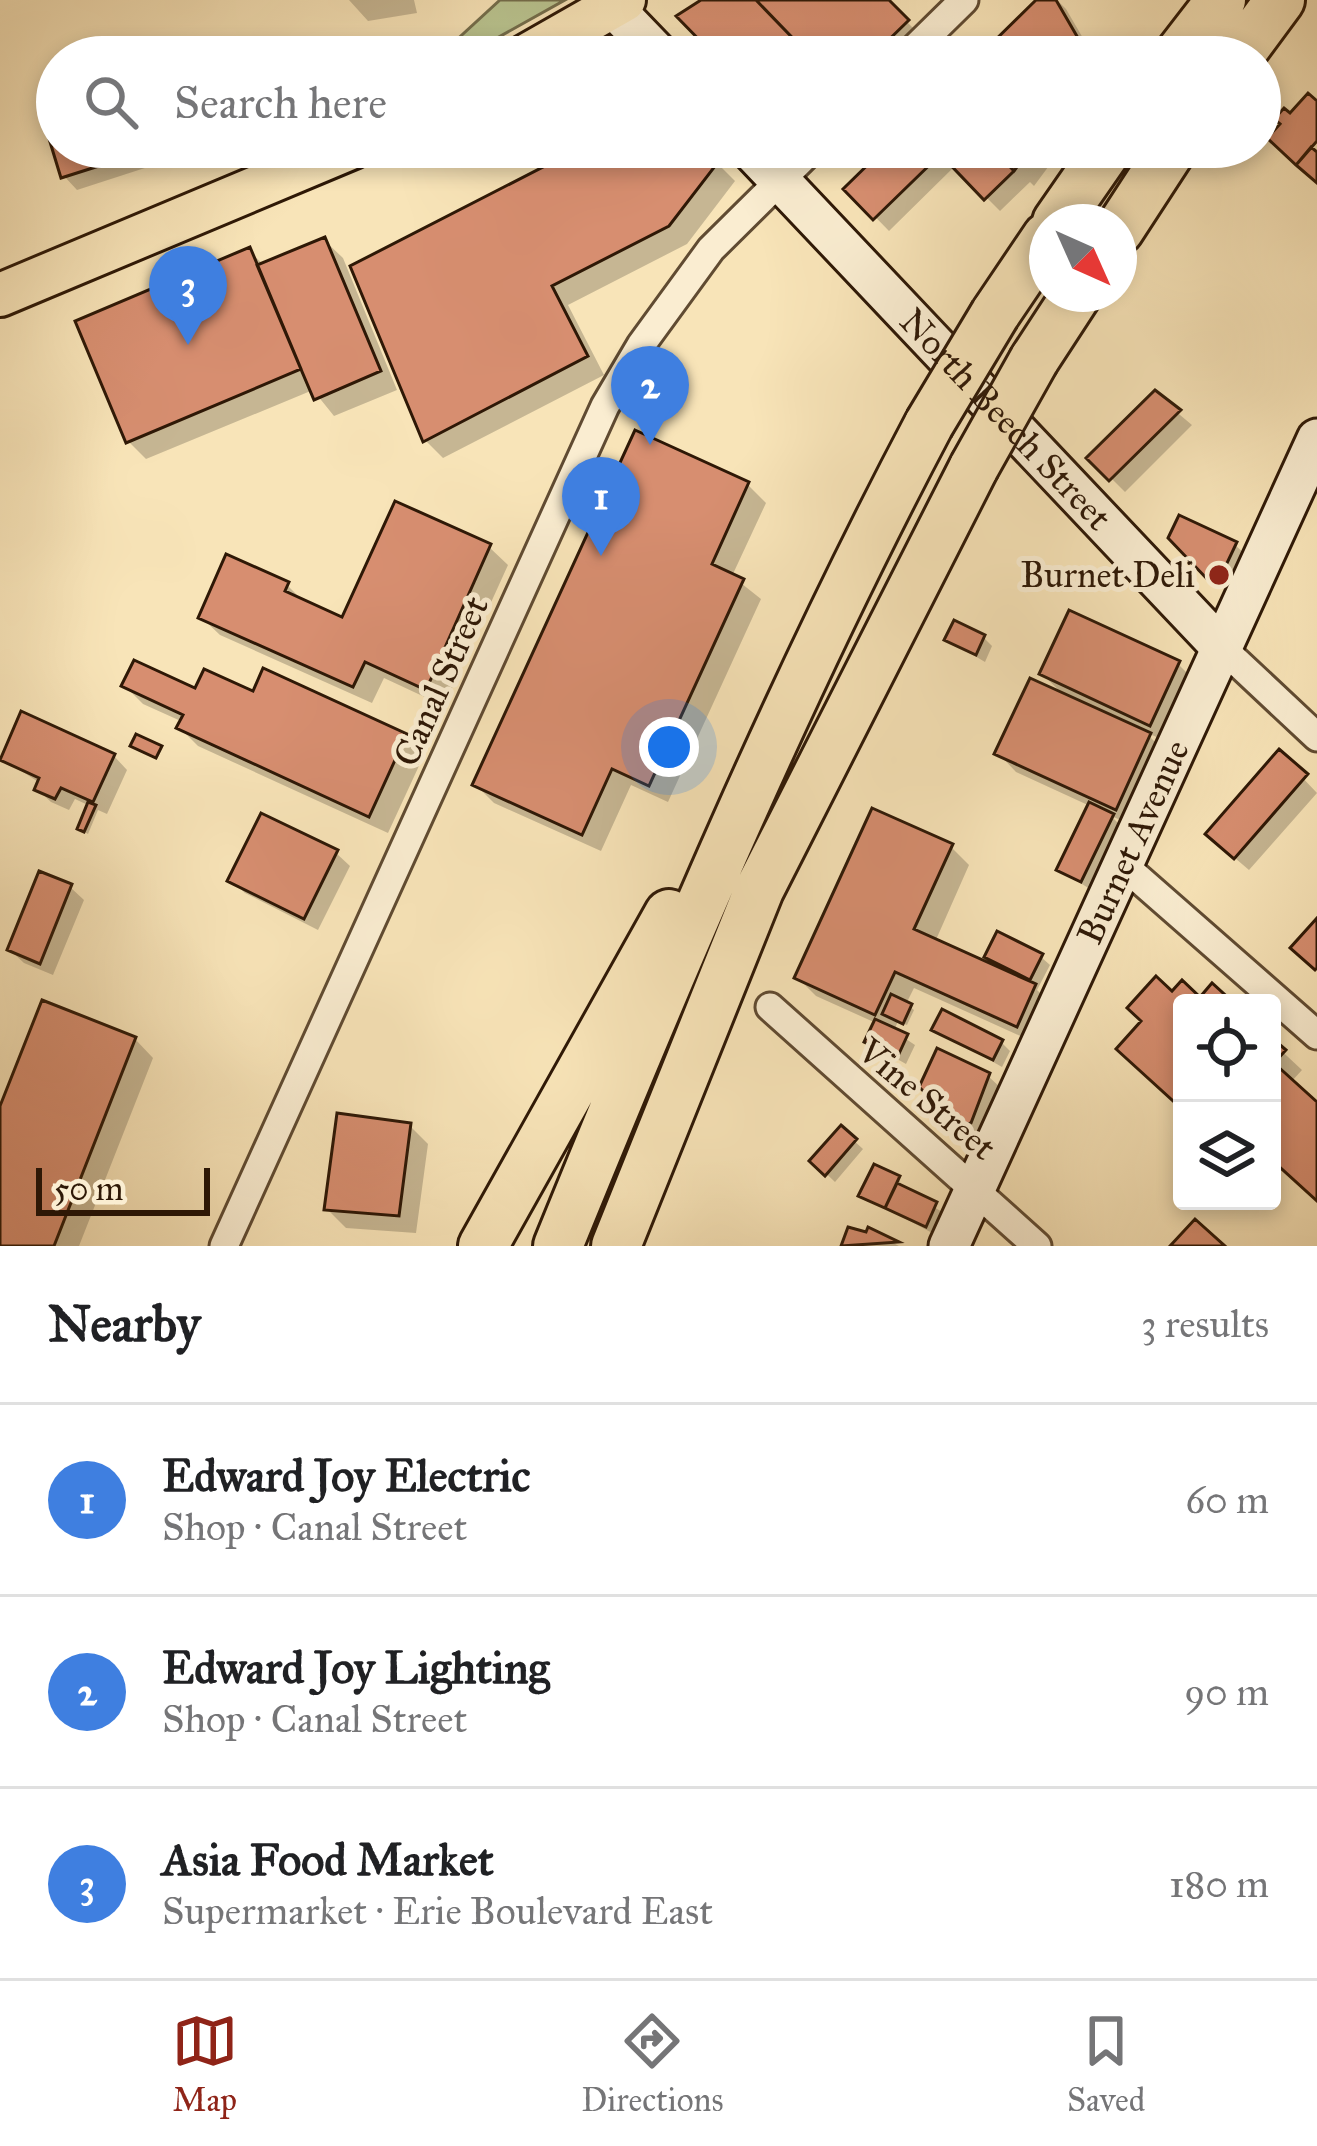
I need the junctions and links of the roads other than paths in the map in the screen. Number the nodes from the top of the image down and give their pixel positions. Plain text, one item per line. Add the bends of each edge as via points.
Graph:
1 (964, 0) edge
2 (1221, 0) edge
3 (1280, 0) edge
4 (614, 3) edge
5 (559, 36) edge
6 (643, 36) edge
7 (927, 36) edge
8 (1193, 36) edge
9 (1253, 36) edge
10 (303, 168) edge
11 (768, 168) edge
12 (792, 168) edge
13 (1094, 168) edge
14 (1159, 168) edge
15 (780, 180) junction
16 (1069, 204) edge
17 (1136, 204) edge
18 (1029, 264) edge
19 (0, 295) edge
20 (1065, 312) edge
21 (1317, 439) edge
22 (1222, 647) junction
23 (1317, 737) edge
24 (740, 805) junction
25 (1123, 864) junction
26 (770, 1007) dead end
27 (1317, 1035) edge
28 (668, 1122) junction
29 (976, 1186) junction
30 (224, 1246) edge
31 (483, 1246) edge
32 (558, 1246) edge
33 (616, 1246) edge
34 (634, 1246) edge
35 (949, 1246) edge
36 (1037, 1246) edge

1 - 7 street
2 - 8 highway
3 - 9 highway
4 - 5 main road
4 - 6 street
10 - 19 main road
11 - 15 street, North Beech Street
12 - 15 street, Canal Street
13 - 16 highway
14 - 17 highway
15 - 22 street, North Beech Street
15 - 30 street, Canal Street via 711,249 605,406
18 - 24 highway, bridge via 929,424
20 - 28 highway, bridge via 974,467 760,890
21 - 22 street, Burnet Avenue
22 - 23 street, North Beech Street
22 - 25 street, Burnet Avenue
24 - 31 highway via 646,948
24 - 32 highway
25 - 27 street
25 - 29 street, Burnet Avenue
26 - 29 street, Vine Street
28 - 33 highway
28 - 34 highway
29 - 35 street, Burnet Avenue
29 - 36 street, Vine Street

